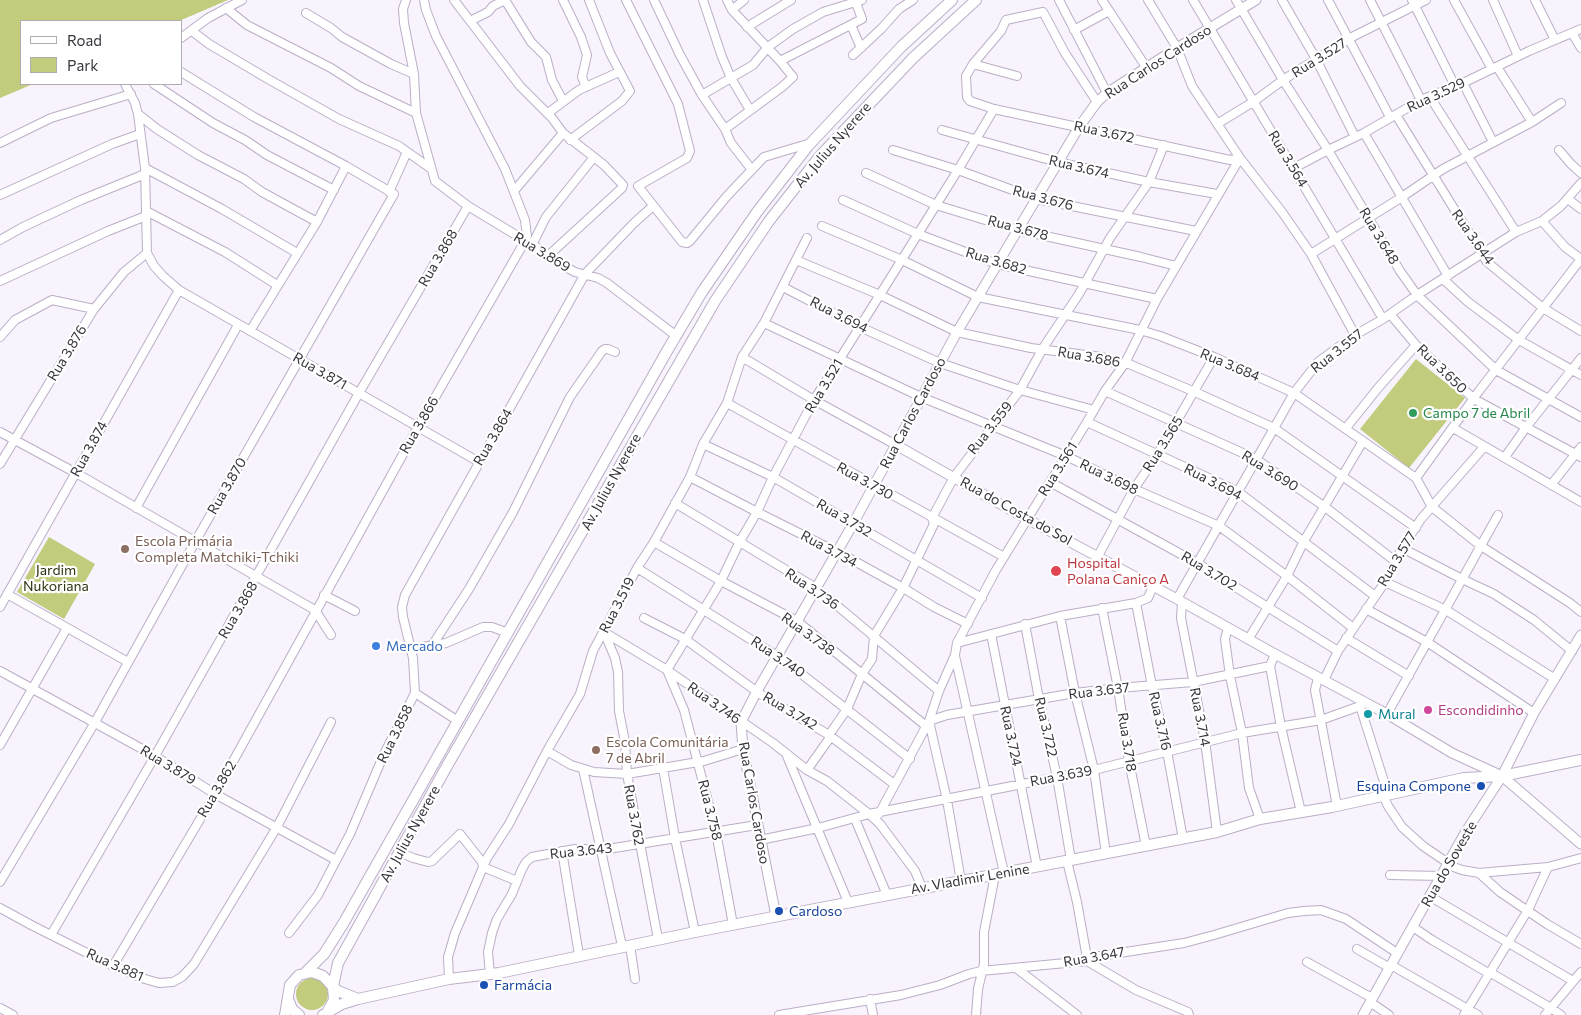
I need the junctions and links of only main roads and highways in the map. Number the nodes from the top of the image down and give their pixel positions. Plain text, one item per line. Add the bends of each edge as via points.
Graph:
1 (952, 0) edge
2 (976, 0) edge
3 (517, 618) junction
4 (529, 625) junction
5 (1581, 760) edge
6 (306, 972) junction
7 (333, 986) junction
8 (288, 998) junction
9 (358, 999) junction
10 (326, 1013) edge
11 (286, 1015) edge
12 (299, 1015) edge

1 - 3 main road, Av. Julius Nyerere via 901,47 813,142 757,212 675,335
2 - 4 main road, Av. Julius Nyerere via 914,58 820,156 770,221 693,336
3 - 4 main road
3 - 6 main road, Av. Julius Nyerere via 341,928 324,954
4 - 7 main road, Av. Julius Nyerere via 338,963
5 - 9 main road, Av. Vladimir Lenine via 1502,776 1464,778 1260,819 1183,839
6 - 7 main road via 318,973
6 - 8 main road, Av. Julius Nyerere via 290,985
7 - 9 main road
7 - 10 main road, Av. Julius Nyerere via 334,1000
8 - 11 main road, Av. Julius Nyerere
8 - 12 main road via 292,1009
9 - 10 main road, Av. Vladimir Lenine

